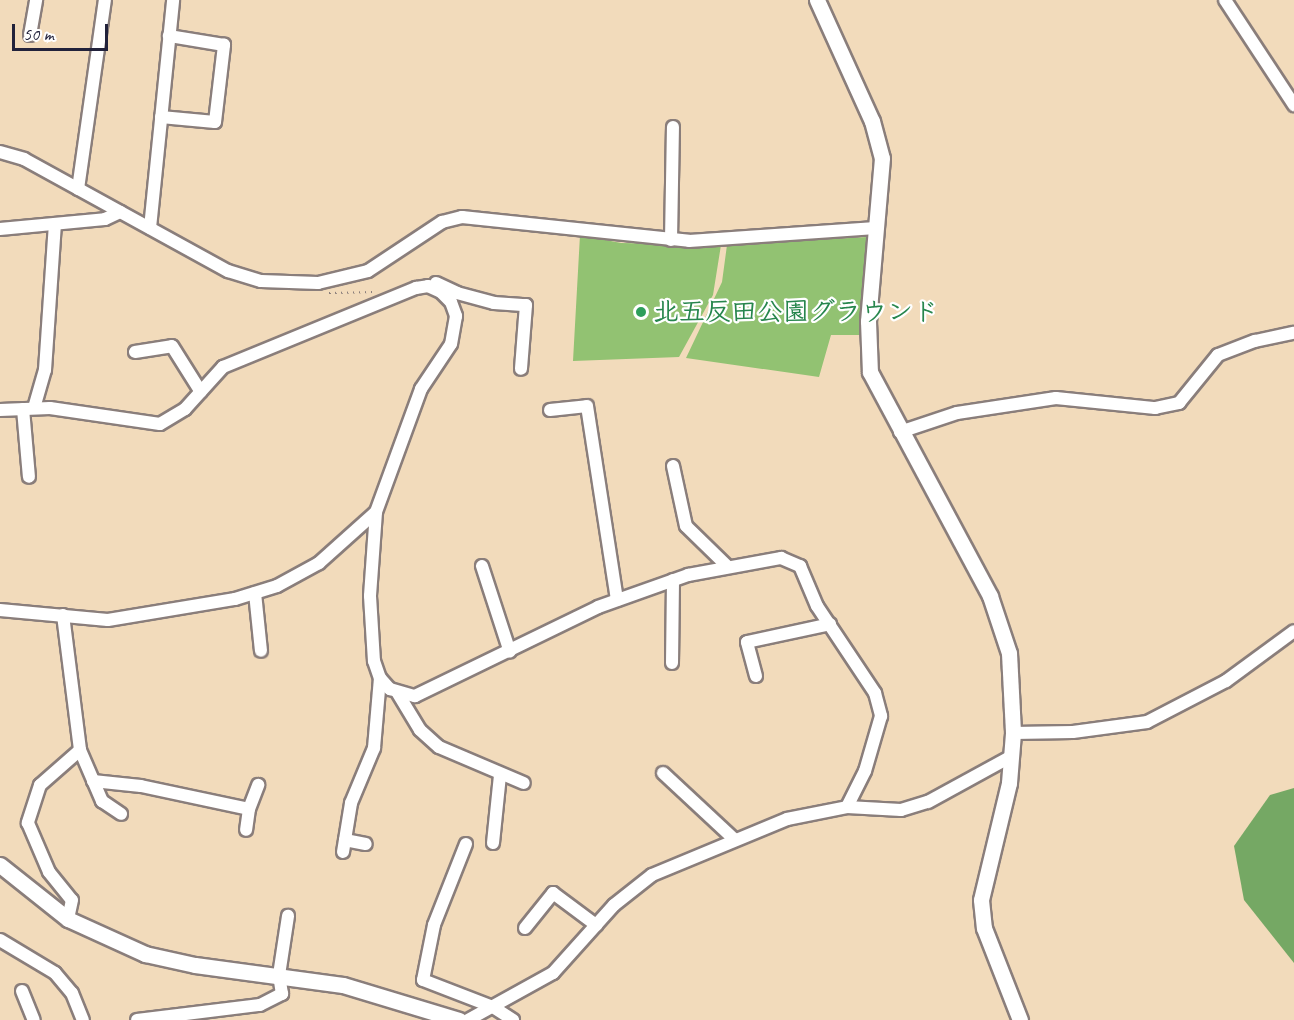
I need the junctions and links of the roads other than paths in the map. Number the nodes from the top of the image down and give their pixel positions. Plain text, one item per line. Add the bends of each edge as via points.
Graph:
1 (36, 0) edge
2 (105, 0) edge
3 (173, 0) edge
4 (817, 0) edge
5 (1225, 0) edge
6 (30, 35) dead end
7 (169, 36) junction
8 (1294, 105) edge
9 (161, 117) junction
10 (673, 127) dead end
11 (0, 152) edge
12 (78, 189) junction
13 (120, 212) junction
14 (55, 224) junction
15 (150, 228) junction
16 (876, 228) junction
17 (0, 229) edge
18 (671, 240) junction
19 (421, 288) junction
20 (1294, 333) edge
21 (135, 352) dead end
22 (522, 369) dead end
23 (201, 392) junction
24 (28, 409) junction
25 (0, 411) edge
26 (550, 411) dead end
27 (900, 432) junction
28 (673, 466) dead end
29 (29, 477) dead end
30 (376, 512) junction
31 (482, 566) dead end
32 (727, 566) junction
33 (673, 580) junction
34 (255, 593) junction
35 (617, 600) junction
36 (0, 610) edge
37 (63, 615) junction
38 (830, 624) junction
39 (1294, 632) edge
40 (261, 651) dead end
41 (510, 652) junction
42 (672, 663) dead end
43 (756, 676) dead end
44 (380, 678) junction
45 (396, 692) junction
46 (1013, 734) junction
47 (80, 750) junction
48 (1011, 756) junction
49 (663, 773) dead end
50 (500, 775) junction
51 (93, 781) junction
52 (524, 783) dead end
53 (258, 785) dead end
54 (847, 807) junction
55 (249, 809) junction
56 (121, 814) dead end
57 (246, 830) dead end
58 (735, 840) junction
59 (493, 843) dead end
60 (366, 844) dead end
61 (466, 844) dead end
62 (0, 865) edge
63 (288, 916) dead end
64 (69, 919) junction
65 (596, 925) junction
66 (525, 928) dead end
67 (0, 939) edge
68 (279, 975) junction
69 (22, 991) dead end
70 (490, 1009) junction
71 (157, 1019) edge
72 (34, 1020) edge
73 (83, 1020) edge
74 (138, 1020) edge
75 (459, 1020) edge
76 (468, 1020) edge
77 (513, 1020) edge
78 (1020, 1020) edge

1 - 6 street
2 - 12 street
3 - 7 street
4 - 16 street via 877,138 882,158
5 - 8 street
7 - 9 street
7 - 9 street via 224,45 215,122
9 - 15 street
10 - 18 street
11 - 12 street via 24,159
12 - 13 street
13 - 14 street via 105,219
13 - 15 street
14 - 17 street
14 - 24 street via 45,370
15 - 18 street via 228,271 261,281 318,283 368,271 442,222 462,217
16 - 18 street
16 - 27 street via 867,352 876,389
19 - 22 street via 423,282 439,283 457,293 526,305
19 - 23 street via 223,367
19 - 30 street via 441,292 451,302 456,316 451,344 422,389
20 - 27 street via 1255,341 1218,355 1179,403 1155,408 1056,398 957,412
21 - 23 street via 172,346
23 - 24 street via 185,409 160,424
24 - 25 street
24 - 29 street
26 - 35 street via 587,406
27 - 46 street via 1001,622 1010,653
28 - 32 street via 686,526
30 - 34 street via 319,564
30 - 44 street via 370,596 374,661
31 - 41 street
32 - 33 street
32 - 38 street via 781,558 800,566 817,606
33 - 35 street
33 - 42 street
34 - 37 street via 191,608 108,620
34 - 40 street
35 - 41 street
36 - 37 street
37 - 47 street
38 - 43 street via 747,642
38 - 54 street via 875,693 881,716 865,771
39 - 46 street via 1226,681 1147,722 1073,732
41 - 45 street via 415,696
44 - 45 street
44 - 60 street via 374,748 351,804 344,846
45 - 50 street via 420,730 439,747
46 - 48 street
47 - 51 street
47 - 64 street via 40,785 28,823 49,872 72,900
48 - 54 street via 928,802 902,810
48 - 78 street via 981,900 984,928
49 - 58 street
50 - 52 street
50 - 59 street
51 - 55 street via 141,786
51 - 56 street via 102,801
53 - 55 street
54 - 58 street via 787,819
55 - 57 street
58 - 65 street via 652,875
61 - 70 street via 434,925 423,980
62 - 64 street
63 - 68 street
64 - 68 street via 145,954 195,965
65 - 66 street via 553,893
65 - 70 street via 553,973
67 - 73 street via 55,973 72,993
68 - 71 street via 282,994 260,1005
68 - 75 street via 354,988
69 - 72 street
70 - 76 street
70 - 77 street
71 - 74 street

